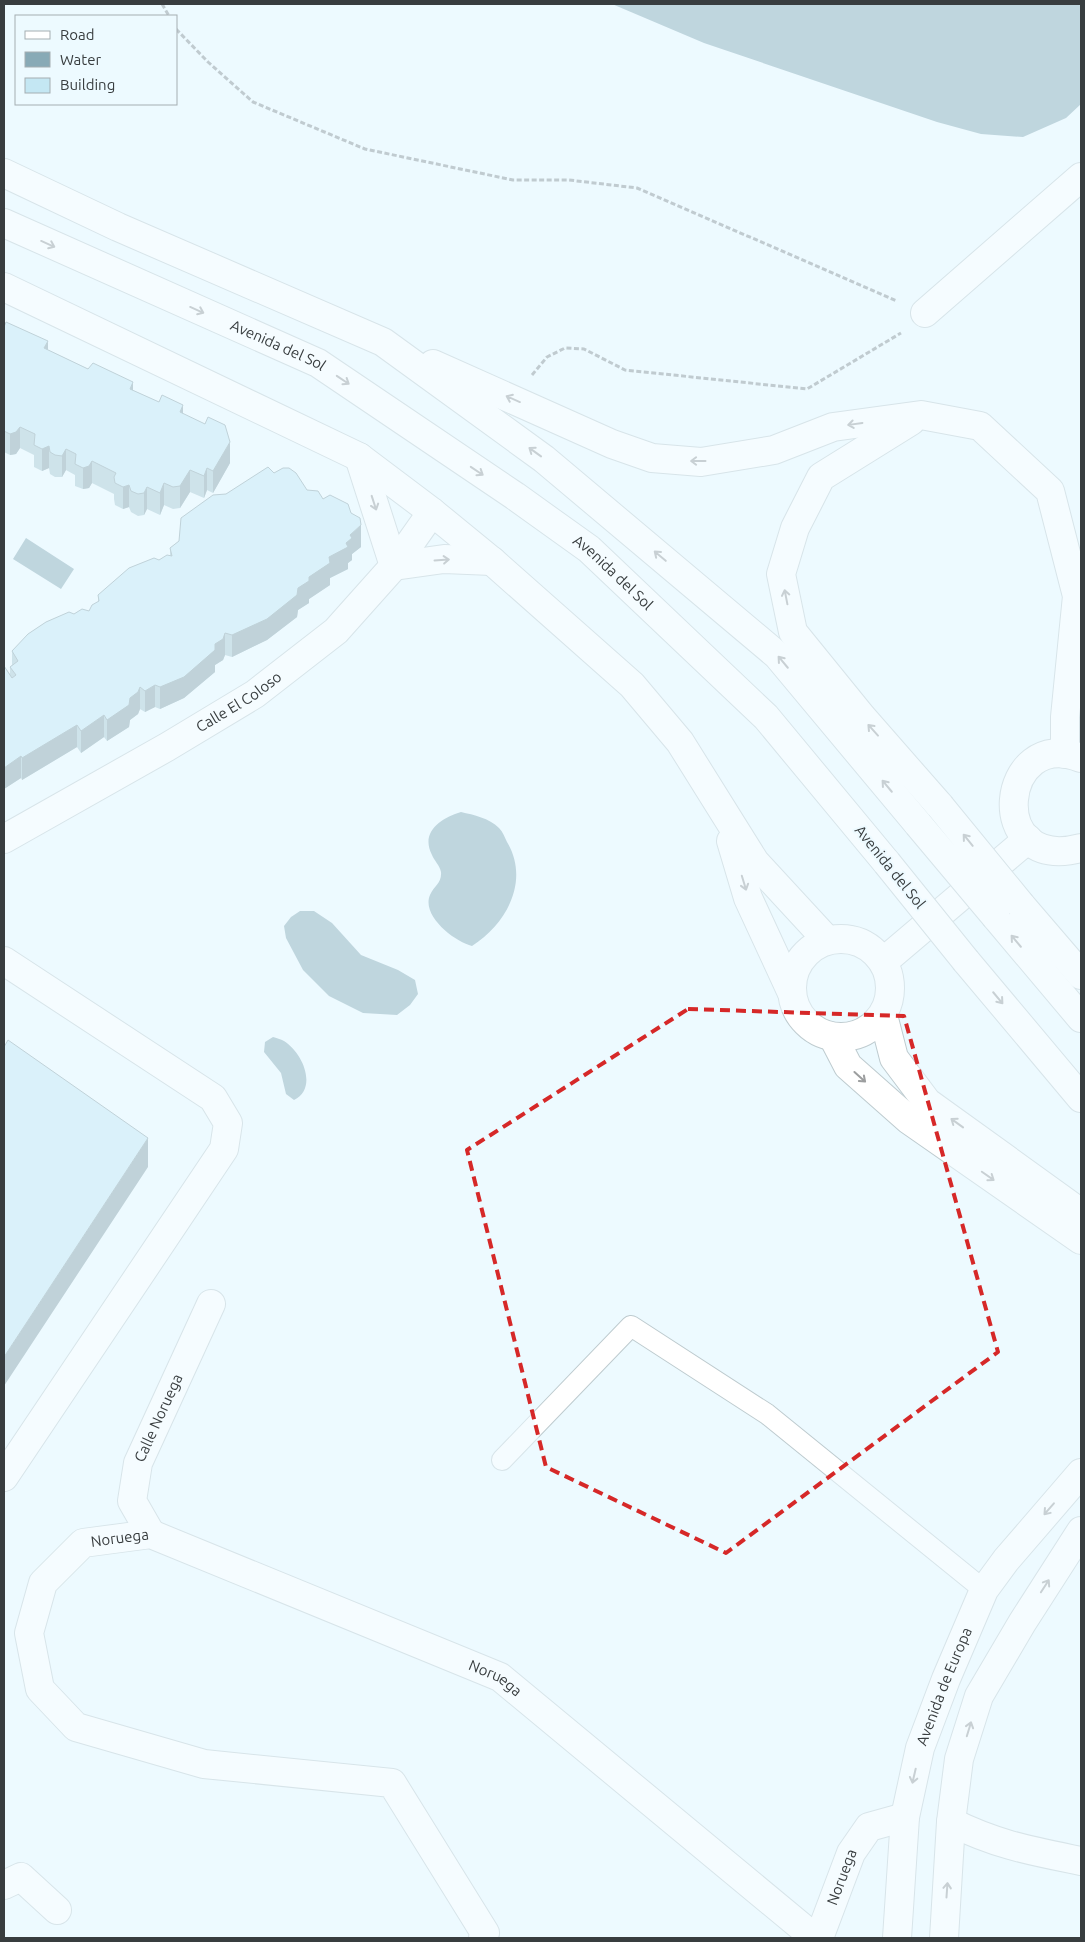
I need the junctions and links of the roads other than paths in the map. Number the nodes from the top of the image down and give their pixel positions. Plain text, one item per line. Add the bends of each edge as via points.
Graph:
1 (4, 173) edge
2 (1081, 177) edge
3 (4, 223) edge
4 (4, 287) edge
5 (925, 313) road end
6 (383, 342) junction
7 (921, 415) junction
8 (359, 457) junction
9 (432, 512) junction
10 (492, 561) junction
11 (394, 566) junction
12 (1073, 756) edge
13 (720, 803) junction
14 (4, 839) edge
15 (1028, 839) junction
16 (1077, 855) edge
17 (827, 940) junction
18 (4, 961) edge
19 (883, 962) junction
20 (1081, 975) edge
21 (791, 991) junction
22 (883, 1015) junction
23 (1081, 1018) edge
24 (832, 1037) junction
25 (1081, 1098) edge
26 (1081, 1213) edge
27 (1081, 1240) edge
28 (211, 1304) dead end
29 (502, 1460) dead end
30 (1081, 1472) edge
31 (4, 1477) edge
32 (1081, 1532) edge
33 (151, 1534) junction
34 (984, 1590) junction
35 (905, 1817) junction
36 (952, 1822) junction
37 (1081, 1861) edge
38 (4, 1885) edge
39 (56, 1910) dead end
40 (483, 1938) edge
41 (817, 1938) edge
42 (897, 1938) edge
43 (944, 1938) edge

1 - 6 street via 118,227
2 - 5 street
3 -> 25 street, Avenida del Sol, bridge via 318,363 582,544 766,717
4 - 8 street
7 -> 6 street via 833,427 765,452 700,462 652,458 612,444
23 -> 6 street, bridge via 777,654 544,459
7 - 12 street via 980,426 1050,491 1077,596 1065,717
20 -> 7 street, bridge via 793,632 782,574 795,528 821,477
8 - 9 street
8 -> 11 street
9 - 10 street
9 - 11 street, Calle El Coloso
11 -> 10 street via 444,559
10 - 13 street via 632,685 680,742
11 - 14 street, Calle El Coloso via 336,631 255,694
12 - 15 street via 1050,755 1036,761 1016,784 1014,814
13 - 17 street via 755,862
13 -> 21 street via 748,898
15 - 16 street via 1040,848
15 - 19 street
17 - 19 street via 843,938 859,942 873,950
17 - 21 street via 800,960 793,975
18 - 31 street via 213,1098 228,1123 224,1149
19 - 22 street via 891,988
21 - 24 street via 797,1010 809,1026
22 - 24 street via 861,1034 847,1038
26 -> 22 street via 928,1102 894,1058
24 -> 27 street via 848,1066 908,1120
28 - 33 street, Calle Noruega via 138,1462 132,1500
29 - 34 lane via 630,1326 767,1414
30 -> 34 street, Avenida de Europa
36 -> 32 street via 960,1759 979,1696 1022,1622
33 - 40 street, Noruega via 83,1543 43,1583 29,1633 40,1689 76,1727 204,1764 392,1783 485,1933
33 - 41 street, Noruega via 500,1677
34 -> 35 street, Avenida de Europa via 920,1748
35 - 41 street, Noruega via 869,1826 851,1853
35 - 42 street, Avenida de Europa
36 - 37 street via 1007,1846
43 -> 36 street
38 - 39 street via 21,1877

